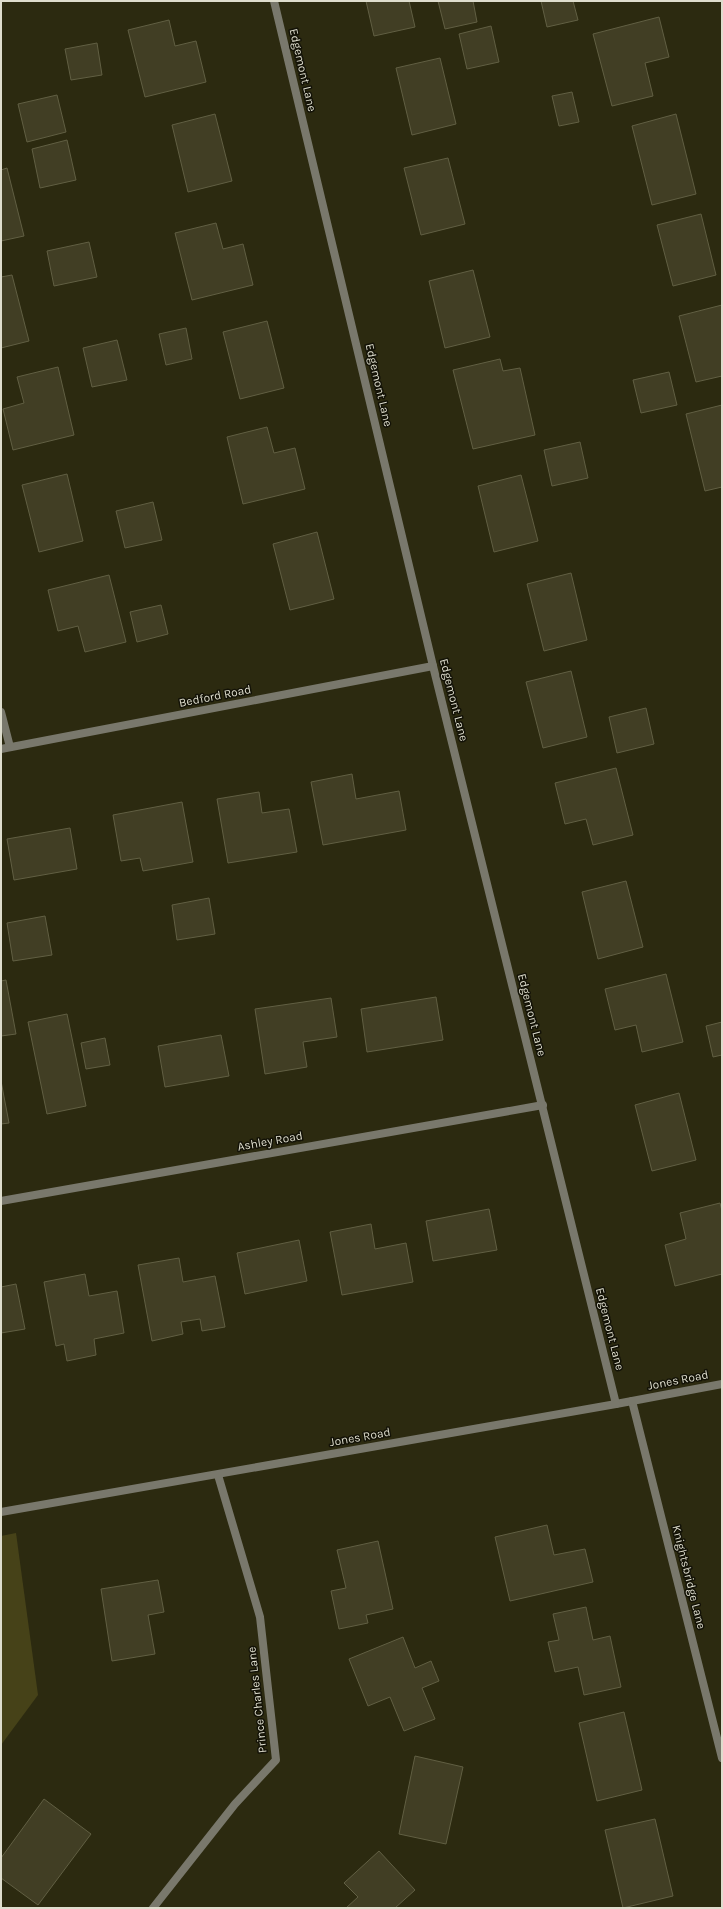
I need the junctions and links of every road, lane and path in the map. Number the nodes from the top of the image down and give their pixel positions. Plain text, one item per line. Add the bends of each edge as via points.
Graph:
1 (274, 1) edge
2 (433, 666) junction
3 (1, 712) edge
4 (10, 747) junction
5 (1, 749) edge
6 (542, 1105) junction
7 (1, 1201) edge
8 (722, 1384) edge
9 (632, 1401) junction
10 (616, 1404) junction
11 (218, 1474) junction
12 (1, 1512) edge
13 (722, 1758) edge
14 (153, 1908) edge

1 - 2 street, Edgemont Lane
2 - 4 street, Bedford Road
2 - 6 street, Edgemont Lane
3 - 4 street
4 - 5 street, Bedford Road
6 - 7 street, Ashley Road
6 - 10 street, Edgemont Lane
8 - 9 street, Jones Road
9 - 10 street, Jones Road
9 - 13 street, Knightsbridge Lane
10 - 11 street, Jones Road
11 - 12 street, Jones Road
11 - 14 street, Prince Charles Lane via 260,1617 276,1760 235,1804

